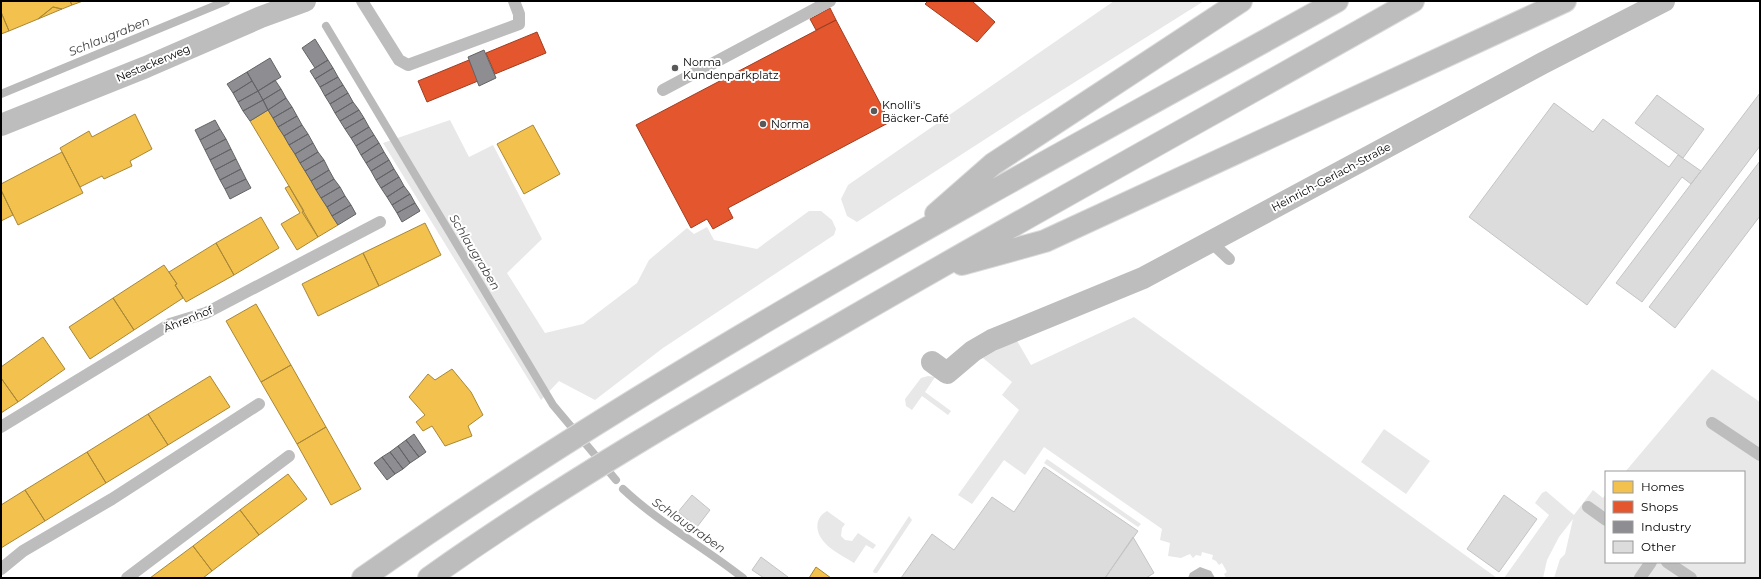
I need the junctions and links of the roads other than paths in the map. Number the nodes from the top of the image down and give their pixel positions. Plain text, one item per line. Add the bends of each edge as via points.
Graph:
1 (305, 1) edge
2 (362, 1) edge
3 (514, 1) edge
4 (830, 1) edge
5 (1242, 1) edge
6 (1337, 1) edge
7 (1413, 1) edge
8 (1565, 1) edge
9 (1664, 1) edge
10 (663, 90) dead end
11 (1, 125) edge
12 (380, 222) dead end
13 (1210, 241) junction
14 (905, 242) junction
15 (1229, 259) dead end
16 (928, 274) junction
17 (932, 362) dead end
18 (259, 404) dead end
19 (1712, 422) dead end
20 (1, 427) edge
21 (289, 456) dead end
22 (1760, 456) edge
23 (1588, 507) dead end
24 (1605, 519) edge
25 (1649, 563) edge
26 (1668, 563) edge
27 (1, 569) edge
28 (128, 578) edge
29 (363, 578) edge
30 (429, 578) edge
31 (1640, 578) edge
32 (1691, 578) edge

1 - 11 main road, Nestackerweg
2 - 3 lane via 399,60 408,65 518,24 519,14
4 - 10 lane
5 - 14 main road via 993,164
6 - 14 main road
7 - 16 main road
8 - 16 main road via 1045,242
9 - 13 main road, Heinrich-Gerlach-Straße
12 - 20 lane, Ährenhof via 206,313 170,324
13 - 15 lane
13 - 17 main road, Heinrich-Gerlach-Straße via 1143,278 992,340 973,351 947,373
14 - 29 main road via 671,377 579,434 488,492
16 - 30 main road via 690,410 511,522
18 - 27 lane via 112,499 23,551
19 - 22 lane
21 - 28 lane
23 - 24 lane
25 - 31 lane
26 - 32 lane

